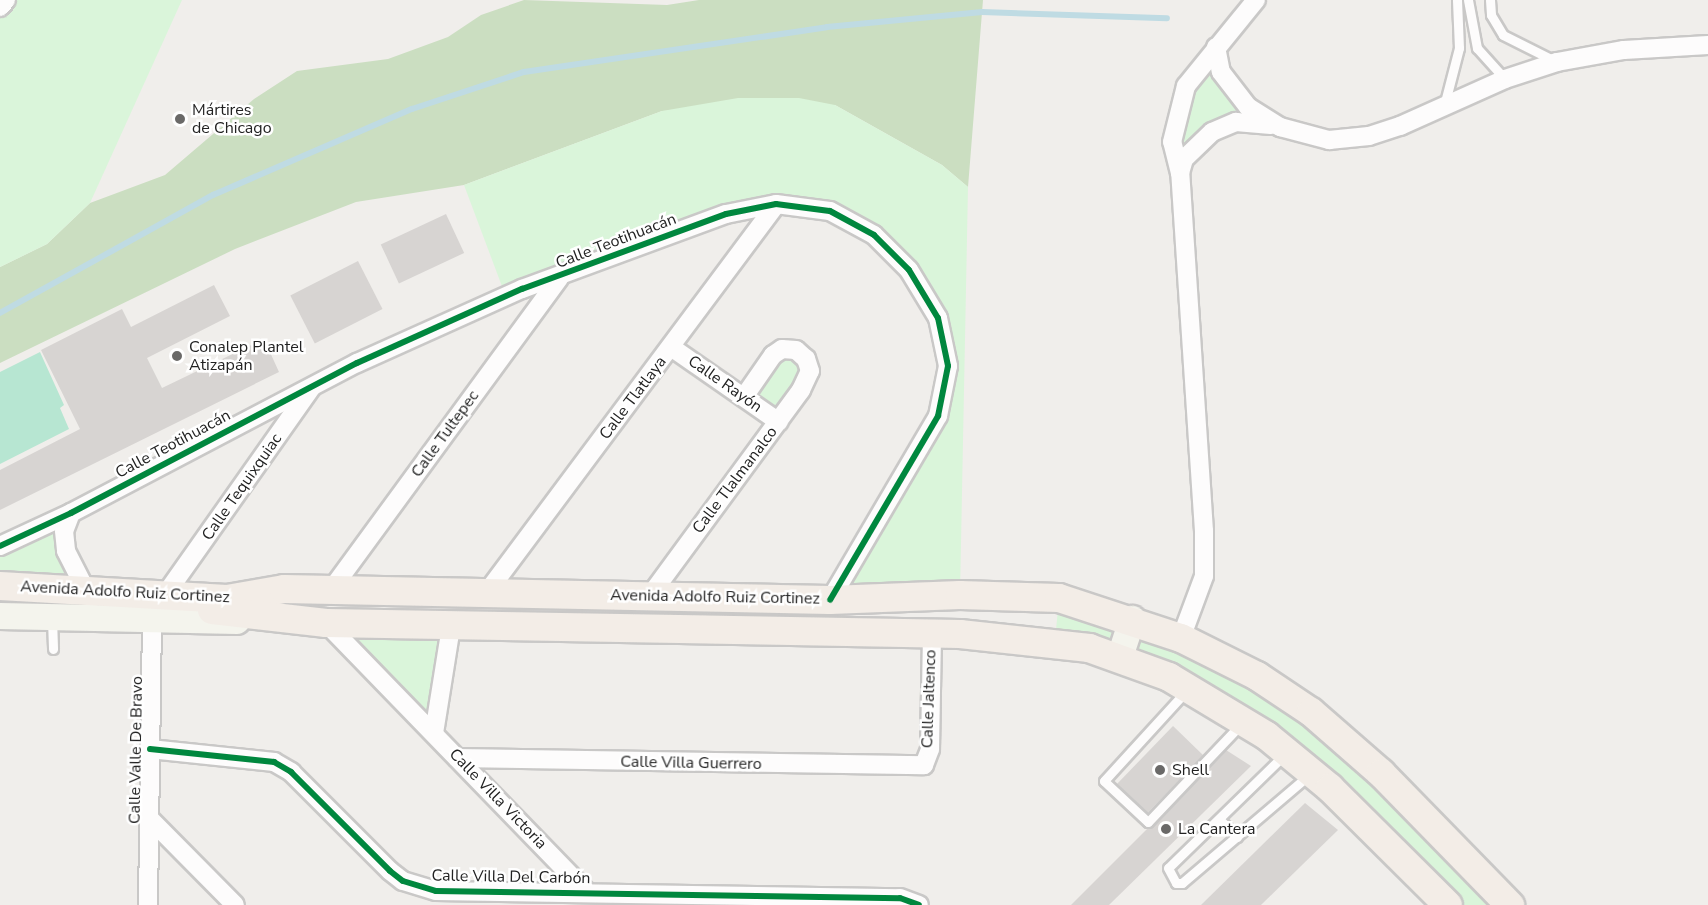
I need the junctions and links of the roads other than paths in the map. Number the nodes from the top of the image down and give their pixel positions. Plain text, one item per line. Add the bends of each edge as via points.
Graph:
1 (6, 0) edge
2 (1256, 0) edge
3 (1457, 0) edge
4 (1468, 0) edge
5 (1490, 0) edge
6 (0, 7) edge
7 (1708, 45) edge
8 (1216, 46) junction
9 (1557, 62) junction
10 (1505, 79) junction
11 (1444, 106) junction
12 (1280, 127) junction
13 (1179, 173) junction
14 (776, 204) junction
15 (559, 278) junction
16 (671, 347) junction
17 (313, 386) junction
18 (744, 398) junction
19 (779, 422) junction
20 (71, 513) junction
21 (0, 546) edge
22 (0, 578) edge
23 (0, 586) edge
24 (84, 586) junction
25 (170, 588) junction
26 (284, 589) junction
27 (331, 590) junction
28 (488, 591) junction
29 (649, 597) junction
30 (0, 598) edge
31 (830, 600) junction
32 (1070, 601) junction
33 (226, 605) junction
34 (0, 616) edge
35 (52, 619) junction
36 (1132, 619) junction
37 (282, 621) junction
38 (152, 622) junction
39 (326, 623) junction
40 (451, 627) junction
41 (932, 633) junction
42 (1181, 638) junction
43 (1064, 643) junction
44 (53, 649) dead end
45 (1120, 657) junction
46 (1189, 688) junction
47 (1243, 721) junction
48 (434, 733) junction
49 (150, 749) junction
50 (1287, 752) junction
51 (457, 758) junction
52 (924, 765) joint
53 (1312, 773) junction
54 (148, 818) junction
55 (1220, 820) junction
56 (1237, 837) junction
57 (586, 891) junction
58 (148, 905) edge
59 (235, 905) edge
60 (919, 905) edge
61 (1448, 905) edge
62 (1510, 905) edge

1 - 6 street
2 - 8 street
3 - 11 lane via 1458,48
4 - 10 lane via 1477,48
5 - 9 lane via 1491,15 1503,35
7 - 9 street via 1624,50
8 - 12 street via 1221,72 1231,90 1255,113
8 - 13 street via 1186,86 1172,142
9 - 10 street
10 - 11 street
11 - 12 street via 1400,126 1349,140 1329,140
12 - 13 street via 1236,122 1212,132 1184,159
13 - 42 street via 1204,531 1202,584
14 - 15 street, Calle Teotihuacán via 726,214
14 - 16 street, Calle Tlatlaya
14 - 31 street, Calle Teotihuacán via 830,211 874,235 909,270 938,318 948,366 938,416
15 - 17 street, Calle Teotihuacán via 522,289
15 - 27 street, Calle Tultepec
16 - 18 street, Calle Rayón
16 - 28 street, Calle Tlatlaya
17 - 20 street, Calle Teotihuacán
17 - 25 street, Calle Tequixquiac
18 - 19 street, Calle Rayón
18 - 19 street, Calle Tlalmanalco via 773,355 782,349 796,350 806,359 810,371
19 - 29 street, Calle Tlalmanalco
20 - 21 street, Calle Teotihuacán
20 - 24 street via 64,531 66,551
22 - 24 main road, Avenida Adolfo Ruiz Cortinez
23 - 33 main road, Avenida Adolfo Ruiz Cortinez
24 - 25 main road, Avenida Adolfo Ruiz Cortinez
25 - 26 main road, Avenida Adolfo Ruiz Cortinez
26 - 27 main road, Avenida Adolfo Ruiz Cortinez
26 - 33 main road, Avenida Adolfo Ruiz Cortinez
27 - 28 main road, Avenida Adolfo Ruiz Cortinez
28 - 29 main road, Avenida Adolfo Ruiz Cortinez
29 - 31 main road, Avenida Adolfo Ruiz Cortinez
30 - 33 main road, Avenida Adolfo Ruiz Cortinez
31 - 32 main road, Avenida Adolfo Ruiz Cortinez via 960,595
32 - 36 main road, Avenida Adolfo Ruiz Cortinez
32 - 43 main road
33 - 37 main road, Avenida Adolfo Ruiz Cortinez
34 - 35 main road, Avenida Adolfo Ruiz Cortinez
35 - 38 main road, Avenida Adolfo Ruiz Cortinez
35 - 44 lane
36 - 42 main road, Avenida Adolfo Ruiz Cortinez
36 - 45 main road
37 - 38 main road, Avenida Adolfo Ruiz Cortinez
37 - 39 main road, Avenida Adolfo Ruiz Cortinez
38 - 49 street, Calle Valle De Bravo
39 - 40 main road, Avenida Adolfo Ruiz Cortinez
39 - 48 street, Calle Villa Victoria
40 - 41 main road, Avenida Adolfo Ruiz Cortinez
40 - 48 street
41 - 43 main road, Avenida Adolfo Ruiz Cortinez
41 - 52 street, Calle Jaltenco via 930,748
42 - 62 main road, Avenida Adolfo Ruiz Cortinez via 1257,676 1311,712 1381,773
43 - 45 main road, Avenida Adolfo Ruiz Cortinez
45 - 46 main road, Avenida Adolfo Ruiz Cortinez
46 - 47 main road, Avenida Adolfo Ruiz Cortinez
46 - 47 lane via 1104,781 1148,822
47 - 50 main road, Avenida Adolfo Ruiz Cortinez
48 - 51 street, Calle Villa Victoria
49 - 54 street, Calle Valle De Bravo
49 - 57 street, Calle Villa Del Carbón via 274,762 291,772 390,871 419,888
50 - 53 main road, Avenida Adolfo Ruiz Cortinez
50 - 55 lane
51 - 52 street, Calle Villa Guerrero
51 - 57 street, Calle Villa Victoria
53 - 56 lane
53 - 61 main road, Avenida Adolfo Ruiz Cortinez
54 - 58 street, Calle Valle De Bravo
54 - 59 street
55 - 56 lane
55 - 56 lane via 1168,868 1176,883 1182,883
57 - 60 street, Calle Villa Del Carbón via 900,898

